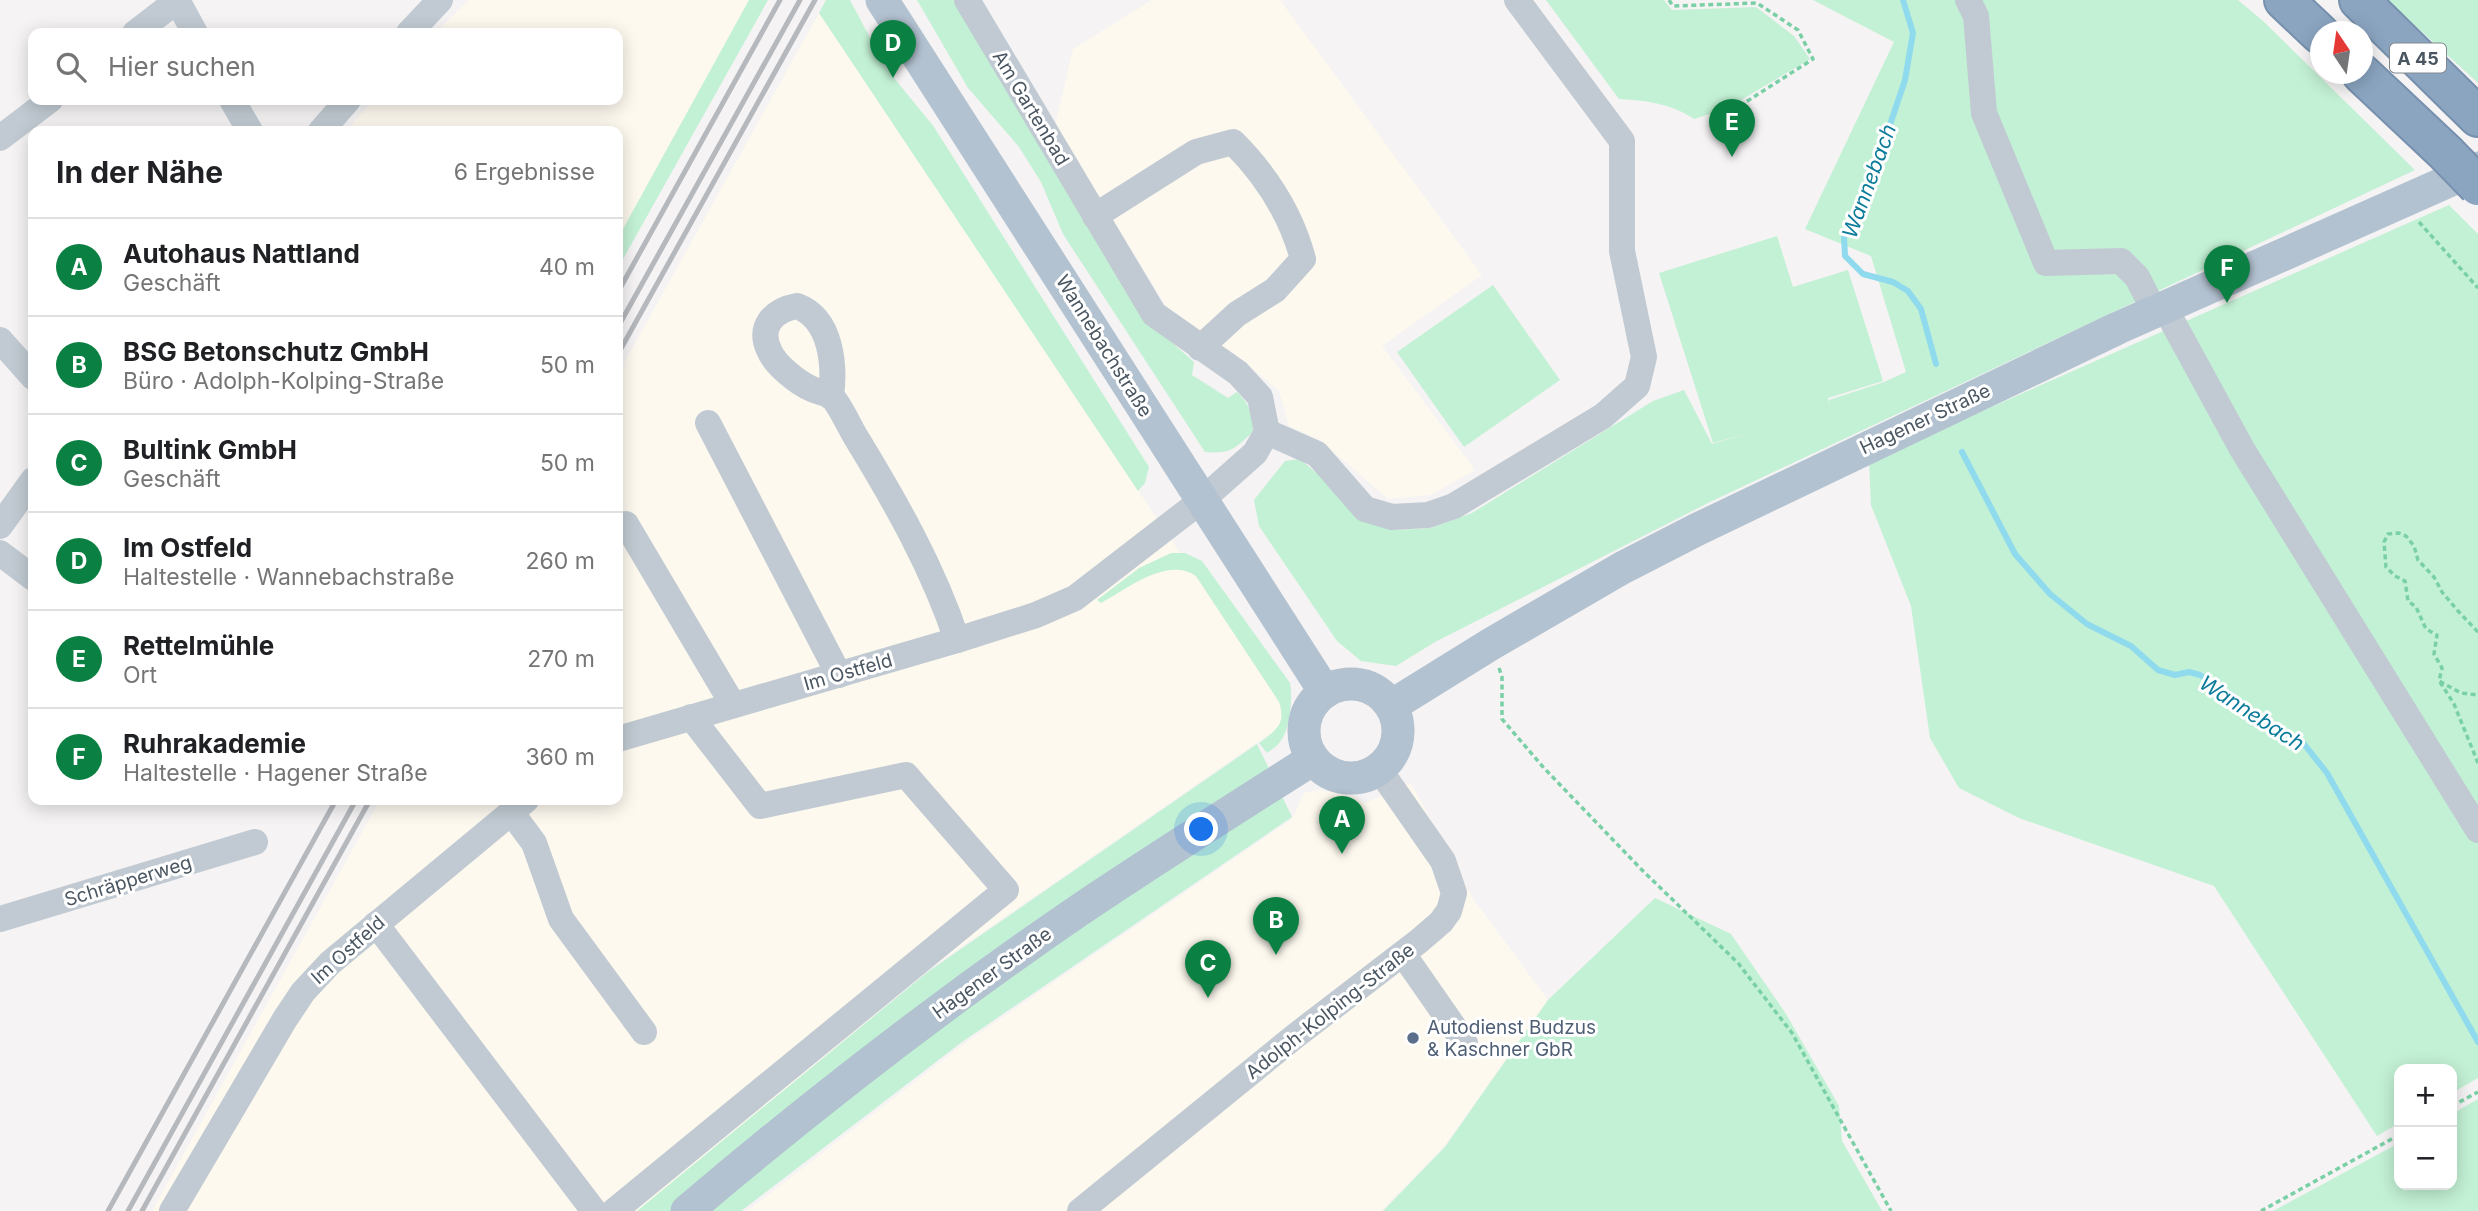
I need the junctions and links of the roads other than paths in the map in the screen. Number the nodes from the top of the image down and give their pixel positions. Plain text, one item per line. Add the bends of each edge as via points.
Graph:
1 (177, 0) edge
2 (440, 0) edge
3 (882, 0) edge
4 (967, 0) edge
5 (1517, 0) edge
6 (1968, 0) edge
7 (2284, 0) edge
8 (2359, 0) edge
9 (2310, 25) edge
10 (141, 28) edge
11 (192, 28) edge
12 (415, 28) edge
13 (2373, 84) edge
14 (43, 105) edge
15 (235, 105) edge
16 (344, 105) edge
17 (2478, 117) edge
18 (247, 126) edge
19 (325, 126) edge
20 (0, 138) edge
21 (2462, 161) edge
22 (2478, 186) edge
23 (1095, 216) junction
24 (2160, 310) junction
25 (0, 340) edge
26 (1200, 348) junction
27 (28, 371) edge
28 (831, 397) dead end
29 (708, 423) dead end
30 (1267, 432) junction
31 (28, 487) edge
32 (1202, 500) junction
33 (626, 524) dead end
34 (0, 526) edge
35 (0, 553) edge
36 (28, 574) edge
37 (957, 640) junction
38 (839, 675) junction
39 (1325, 692) junction
40 (733, 705) junction
41 (1391, 706) junction
42 (691, 717) junction
43 (623, 737) edge
44 (1313, 759) junction
45 (1379, 769) junction
46 (2470, 800) edge
47 (519, 806) edge
48 (2478, 831) edge
49 (255, 842) dead end
50 (0, 919) edge
51 (376, 924) junction
52 (1403, 954) junction
53 (644, 1032) dead end
54 (1465, 1043) dead end
55 (172, 1211) edge
56 (594, 1211) edge
57 (614, 1211) edge
58 (687, 1211) edge
59 (1080, 1211) edge

1 - 10 street
1 - 11 street
2 - 12 street
3 - 32 main road, Wannebachstraße
4 - 23 street, Am Gartenbad
5 - 30 street via 1622,141 1622,251 1644,357 1637,386 1603,416 1454,506 1428,515 1392,517 1365,509 1317,454
6 - 24 street via 1976,16 1984,113 2046,263 2121,261
7 - 9 highway
8 - 17 highway, A 45
13 - 21 highway, A 45
14 - 20 street
15 - 18 street
16 - 19 street
21 - 22 highway, A 45, bridge
21 - 24 main road, Hagener Straße via 2403,202
23 - 26 street, Am Gartenbad via 1154,314
23 - 26 street via 1196,152 1233,142 1256,165 1295,229 1303,259 1275,290 1237,313
24 - 41 main road, Hagener Straße via 1687,534
24 - 46 street via 2242,449
25 - 27 street
26 - 30 street, Am Gartenbad via 1238,373 1260,397
28 - 37 street via 922,553
29 - 38 street
30 - 32 street via 1255,453
31 - 34 street
32 - 37 street, Im Ostfeld via 1070,602
32 - 39 main road, Wannebachstraße
33 - 40 street
35 - 36 street
37 - 38 street, Im Ostfeld
38 - 40 street, Im Ostfeld
39 - 41 main road via 1345,685 1365,686
39 - 44 main road via 1314,702 1304,730
40 - 42 street, Im Ostfeld
41 - 45 main road via 1397,719 1396,747
42 - 43 street, Im Ostfeld
42 - 57 street via 760,806 906,775 1006,890
44 - 45 main road via 1336,776 1366,776
44 - 58 main road, Hagener Straße via 1077,911 784,1130
45 - 52 street, Adolph-Kolping-Straße via 1443,861 1454,893 1441,922
46 - 48 street
47 - 51 street, Im Ostfeld
47 - 53 street via 561,919
49 - 50 street, Schräpperweg
51 - 55 street, Im Ostfeld via 330,963 298,1000
51 - 56 street
52 - 54 street
52 - 59 street, Adolph-Kolping-Straße

